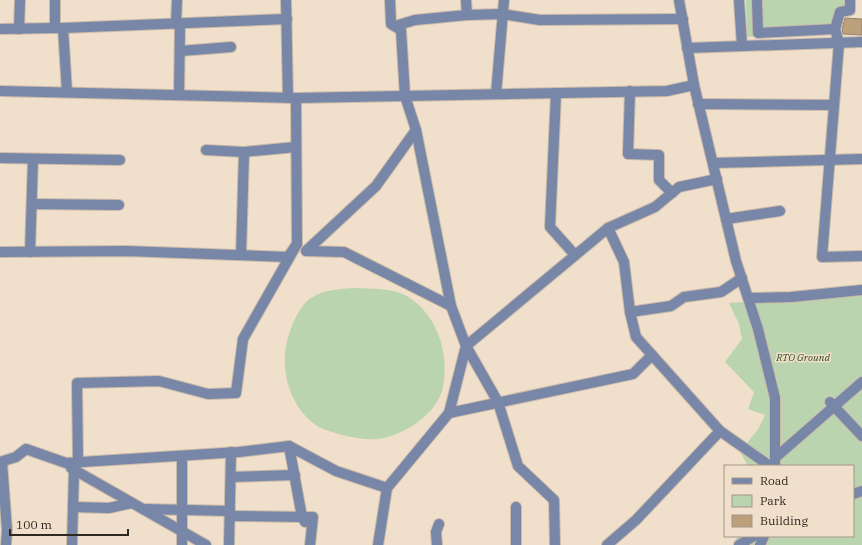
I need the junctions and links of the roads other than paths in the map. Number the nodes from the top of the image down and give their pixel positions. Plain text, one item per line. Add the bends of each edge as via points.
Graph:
1 (20, 0) edge
2 (55, 0) edge
3 (176, 0) edge
4 (286, 0) edge
5 (390, 0) edge
6 (466, 0) edge
7 (504, 0) edge
8 (679, 0) edge
9 (739, 0) edge
10 (757, 0) edge
11 (850, 0) edge
12 (502, 14) junction
13 (467, 15) junction
14 (287, 19) junction
15 (682, 19) junction
16 (178, 24) junction
17 (395, 26) junction
18 (59, 28) junction
19 (0, 29) edge
20 (19, 29) junction
21 (835, 29) junction
22 (758, 33) junction
23 (862, 42) edge
24 (839, 43) junction
25 (742, 46) junction
26 (232, 47) dead end
27 (688, 48) junction
28 (180, 51) junction
29 (694, 85) junction
30 (0, 91) edge
31 (630, 91) junction
32 (67, 92) junction
33 (556, 93) junction
34 (496, 94) junction
35 (179, 95) junction
36 (405, 96) junction
37 (292, 98) junction
38 (698, 104) junction
39 (833, 105) junction
40 (416, 130) junction
41 (296, 147) junction
42 (206, 150) dead end
43 (244, 152) junction
44 (0, 158) edge
45 (33, 159) junction
46 (830, 159) junction
47 (862, 159) edge
48 (120, 160) dead end
49 (713, 163) junction
50 (717, 179) junction
51 (672, 193) junction
52 (32, 204) junction
53 (119, 205) dead end
54 (780, 211) dead end
55 (726, 219) junction
56 (608, 228) junction
57 (296, 244) junction
58 (0, 252) edge
59 (30, 252) junction
60 (241, 255) junction
61 (575, 255) junction
62 (862, 256) edge
63 (742, 278) junction
64 (862, 290) edge
65 (749, 298) junction
66 (451, 306) junction
67 (630, 312) junction
68 (466, 346) junction
69 (652, 355) junction
70 (862, 382) edge
71 (498, 402) junction
72 (832, 404) junction
73 (449, 413) junction
74 (720, 431) junction
75 (862, 436) edge
76 (290, 446) junction
77 (231, 452) junction
78 (182, 456) junction
79 (1, 462) edge
80 (773, 463) edge
81 (76, 466) junction
82 (295, 475) junction
83 (231, 477) junction
84 (387, 488) junction
85 (132, 503) junction
86 (73, 507) junction
87 (142, 508) junction
88 (516, 508) dead end
89 (183, 510) junction
90 (230, 514) junction
91 (302, 517) junction
92 (439, 524) dead end
93 (183, 532) junction
94 (752, 537) edge
95 (6, 545) edge
96 (72, 545) edge
97 (182, 545) edge
98 (206, 545) edge
99 (229, 545) edge
100 (310, 545) edge
101 (378, 545) edge
102 (437, 545) edge
103 (516, 545) edge
104 (555, 545) edge
105 (607, 545) edge
106 (739, 545) edge

1 - 20 street
2 - 18 street
3 - 16 street
4 - 14 street
5 - 17 street via 391,24
6 - 13 street
7 - 12 street
8 - 15 street
9 - 25 street
10 - 22 street
11 - 21 street via 850,10 840,12
12 - 13 street
12 - 15 street via 540,20
12 - 34 street
13 - 17 street via 415,20
14 - 16 street
14 - 37 street
15 - 27 street
16 - 18 street
16 - 28 street
17 - 36 street via 401,30
18 - 20 street
18 - 32 street
19 - 20 street
21 - 22 street
21 - 24 street
22 - 25 street
23 - 24 street
24 - 25 street
24 - 39 street
25 - 27 street
26 - 28 street
27 - 29 street
28 - 35 street
29 - 31 street via 667,91
29 - 38 street
30 - 32 street
31 - 33 street
31 - 51 street via 628,154 659,155 659,180
32 - 35 street
33 - 34 street
33 - 61 street via 550,227
34 - 36 street
35 - 37 street
36 - 37 street
36 - 40 street
37 - 41 street
38 - 39 street
38 - 49 street
39 - 46 street
40 - 66 street
40 - 66 street via 376,186 306,251 344,252
41 - 43 street
41 - 57 street
42 - 43 street
43 - 60 street
44 - 45 street
45 - 48 street
45 - 52 street
46 - 47 street
46 - 49 street
46 - 62 street via 822,257
49 - 50 street
50 - 51 street via 679,187
50 - 55 street
51 - 56 street via 655,207
52 - 53 street
52 - 59 street
54 - 55 street
55 - 63 street
56 - 61 street
56 - 67 street via 624,262
57 - 60 street via 288,257
57 - 81 street via 243,339 236,394 208,394 159,381 77,383
58 - 59 street
59 - 60 street via 126,251
61 - 68 street
63 - 65 street
63 - 67 street via 721,292 684,297 671,306
64 - 65 street via 792,297
65 - 80 street via 776,398
66 - 68 street
67 - 69 street via 636,337
68 - 71 street
68 - 73 street
69 - 71 street via 633,374
69 - 74 street
70 - 72 street
71 - 73 street
71 - 104 street via 518,466 554,500
72 - 75 street
72 - 80 street
73 - 84 street
74 - 80 street
74 - 105 street via 636,520
76 - 77 street
76 - 82 street
76 - 84 street via 336,471
77 - 78 street
77 - 83 street
78 - 81 street
78 - 89 street
79 - 81 street via 16,457 26,449
79 - 95 street
81 - 85 street
81 - 86 street
82 - 83 street
82 - 91 street
83 - 90 street
84 - 101 street
85 - 86 street via 109,508
85 - 87 street
86 - 96 street
87 - 89 street
87 - 93 street
88 - 103 street
89 - 90 street
89 - 93 street
90 - 91 street
90 - 99 street
91 - 100 street via 313,517
92 - 102 street via 436,532
93 - 97 street
93 - 98 street
94 - 106 street

